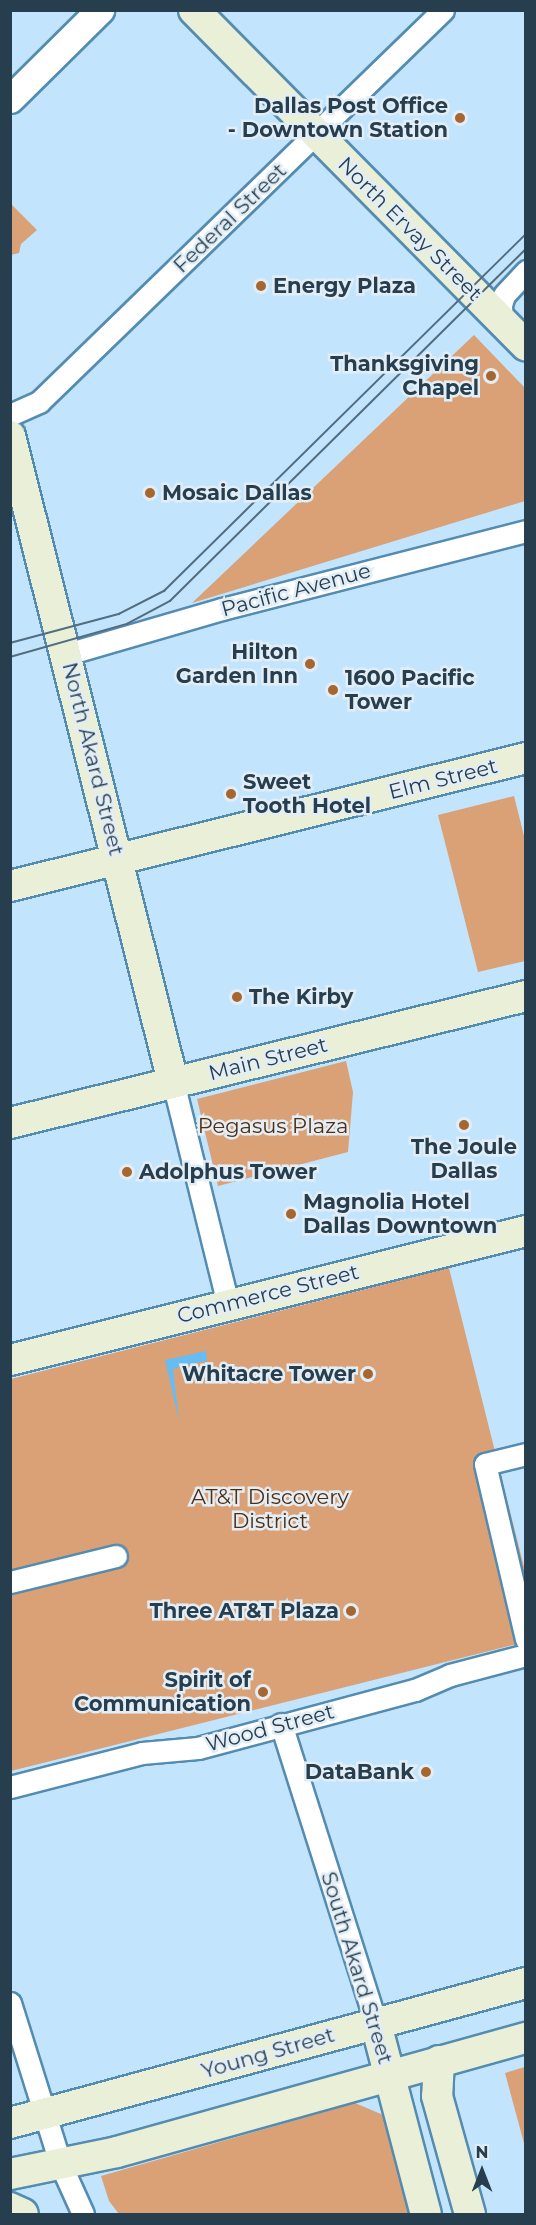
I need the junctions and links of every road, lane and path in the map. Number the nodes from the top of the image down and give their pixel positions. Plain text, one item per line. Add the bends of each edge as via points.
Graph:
1 (100, 10) edge
2 (194, 10) edge
3 (443, 10) edge
4 (10, 99) edge
5 (316, 135) junction
6 (525, 271) edge
7 (502, 321) junction
8 (525, 345) edge
9 (10, 415) edge
10 (10, 436) edge
11 (525, 531) edge
12 (67, 654) junction
13 (525, 758) edge
14 (117, 859) junction
15 (10, 886) edge
16 (525, 996) edge
17 (173, 1082) junction
18 (10, 1123) edge
19 (525, 1231) edge
20 (228, 1305) junction
21 (10, 1360) edge
22 (525, 1454) edge
23 (116, 1556) dead end
24 (10, 1582) edge
25 (525, 1639) edge
26 (525, 1655) edge
27 (281, 1724) junction
28 (10, 1787) edge
29 (525, 1983) edge
30 (10, 2003) edge
31 (375, 2024) junction
32 (525, 2038) edge
33 (439, 2061) junction
34 (389, 2075) junction
35 (45, 2114) junction
36 (10, 2123) edge
37 (60, 2163) junction
38 (10, 2174) edge
39 (10, 2208) edge
40 (23, 2214) edge
41 (83, 2214) edge
42 (426, 2214) edge
43 (470, 2214) edge

1 - 4 street
2 - 5 main road, North Ervay Street
3 - 5 street, Federal Street
5 - 7 main road, North Ervay Street
5 - 9 street, Federal Street via 39,402
6 - 7 street via 504,295
7 - 8 main road, North Ervay Street
10 - 12 main road, North Akard Street
11 - 12 street, Pacific Avenue via 222,609
12 - 14 main road, North Akard Street
13 - 14 main road, Elm Street
14 - 15 main road, Elm Street
14 - 17 main road, North Akard Street
16 - 17 main road, Main Street
17 - 18 main road, Main Street
17 - 20 street
19 - 20 main road, Commerce Street
20 - 21 main road, Commerce Street
22 - 25 street via 485,1464
23 - 24 street
26 - 27 street, Wood Street via 459,1672 415,1690
27 - 28 street, Wood Street via 198,1748 142,1753
27 - 31 street, South Akard Street
29 - 31 main road, Young Street
30 - 35 street
31 - 34 main road, South Akard Street
31 - 35 main road, Young Street
32 - 33 main road
33 - 34 main road
33 - 43 main road via 437,2096
34 - 37 main road via 117,2152
34 - 42 main road, South Akard Street
35 - 36 main road, Young Street
35 - 37 street
37 - 38 main road
37 - 41 street
39 - 40 main road

